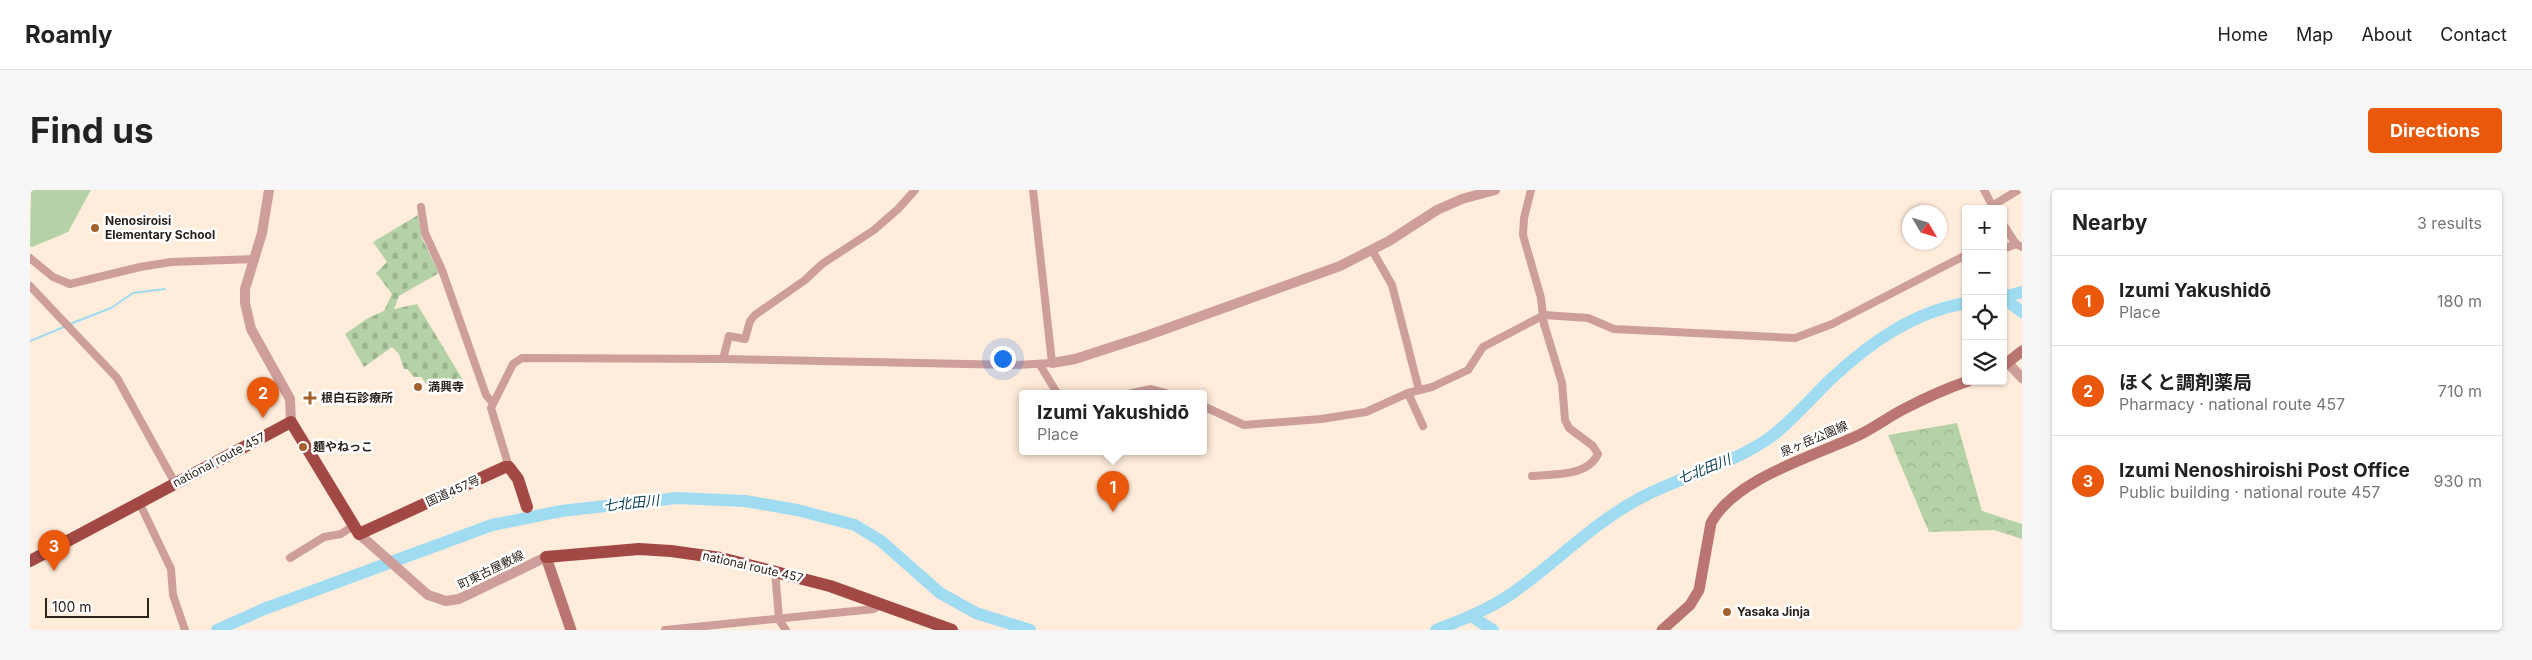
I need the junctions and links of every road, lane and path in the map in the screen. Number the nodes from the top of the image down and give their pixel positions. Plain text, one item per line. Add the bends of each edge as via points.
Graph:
1 (269, 190) edge
2 (915, 190) edge
3 (1033, 190) edge
4 (1495, 190) edge
5 (1531, 190) edge
6 (1984, 190) edge
7 (2018, 190) edge
8 (1992, 205) edge
9 (1996, 205) edge
10 (422, 207) dead end
11 (2007, 230) edge
12 (2019, 246) edge
13 (1372, 250) junction
14 (30, 258) edge
15 (1962, 258) edge
16 (255, 260) junction
17 (30, 286) edge
18 (1544, 315) junction
19 (2022, 350) edge
20 (724, 359) junction
21 (1052, 363) junction
22 (2007, 363) edge
23 (1040, 365) junction
24 (2007, 365) edge
25 (2022, 378) edge
26 (1962, 383) edge
27 (1055, 390) edge
28 (1419, 390) junction
29 (1408, 393) junction
30 (492, 402) junction
31 (1207, 408) edge
32 (291, 422) junction
33 (1423, 426) dead end
34 (509, 468) junction
35 (1532, 476) dead end
36 (175, 484) junction
37 (139, 502) junction
38 (527, 507) dead end
39 (356, 530) junction
40 (546, 557) junction
41 (290, 558) dead end
42 (30, 561) edge
43 (775, 570) junction
44 (880, 605) junction
45 (779, 620) junction
46 (184, 628) edge
47 (571, 630) edge
48 (665, 630) edge
49 (786, 630) edge
50 (952, 630) edge
51 (1662, 630) edge

1 - 16 street
2 - 20 street via 874,230 822,264 755,315 745,339 728,336
3 - 21 street
4 - 13 street via 1437,210
5 - 18 street via 1523,235
6 - 8 street
7 - 9 street
10 - 30 street via 424,234 442,270 486,395
11 - 12 street
13 - 21 street via 1315,275 1146,336 1075,359
13 - 28 street via 1392,285
14 - 16 street via 53,277 70,284 171,262
15 - 18 street via 1832,324 1795,338 1614,329 1588,318
16 - 32 street via 245,289 246,317 290,399
17 - 36 street via 117,378
18 - 28 street via 1483,347 1468,370
18 - 35 street via 1562,383 1566,423 1598,454 1591,464 1576,471
19 - 22 main road
20 - 23 street
20 - 30 street via 522,358 513,364
21 - 23 street
23 - 27 street
24 - 25 street
26 - 51 main road, 泉ヶ岳公園線 via 1908,407 1860,435 1786,464 1734,496 1711,523 1699,590 1690,605
28 - 29 street
29 - 31 street via 1366,412 1244,425
29 - 33 street
30 - 34 street
32 - 36 highway, national route 457
32 - 39 highway
34 - 38 highway via 518,479
34 - 39 highway, 国道457号
36 - 37 highway, national route 457
37 - 42 highway, national route 457
37 - 46 street via 171,569 173,595
39 - 40 street, 町東古屋敷線 via 433,598 453,600
39 - 41 street via 324,537
40 - 43 highway, national route 457 via 670,551
40 - 47 main road
43 - 44 highway, national route 457
43 - 45 street
44 - 45 street via 874,609
44 - 50 highway, national route 457
45 - 48 street
45 - 49 street

